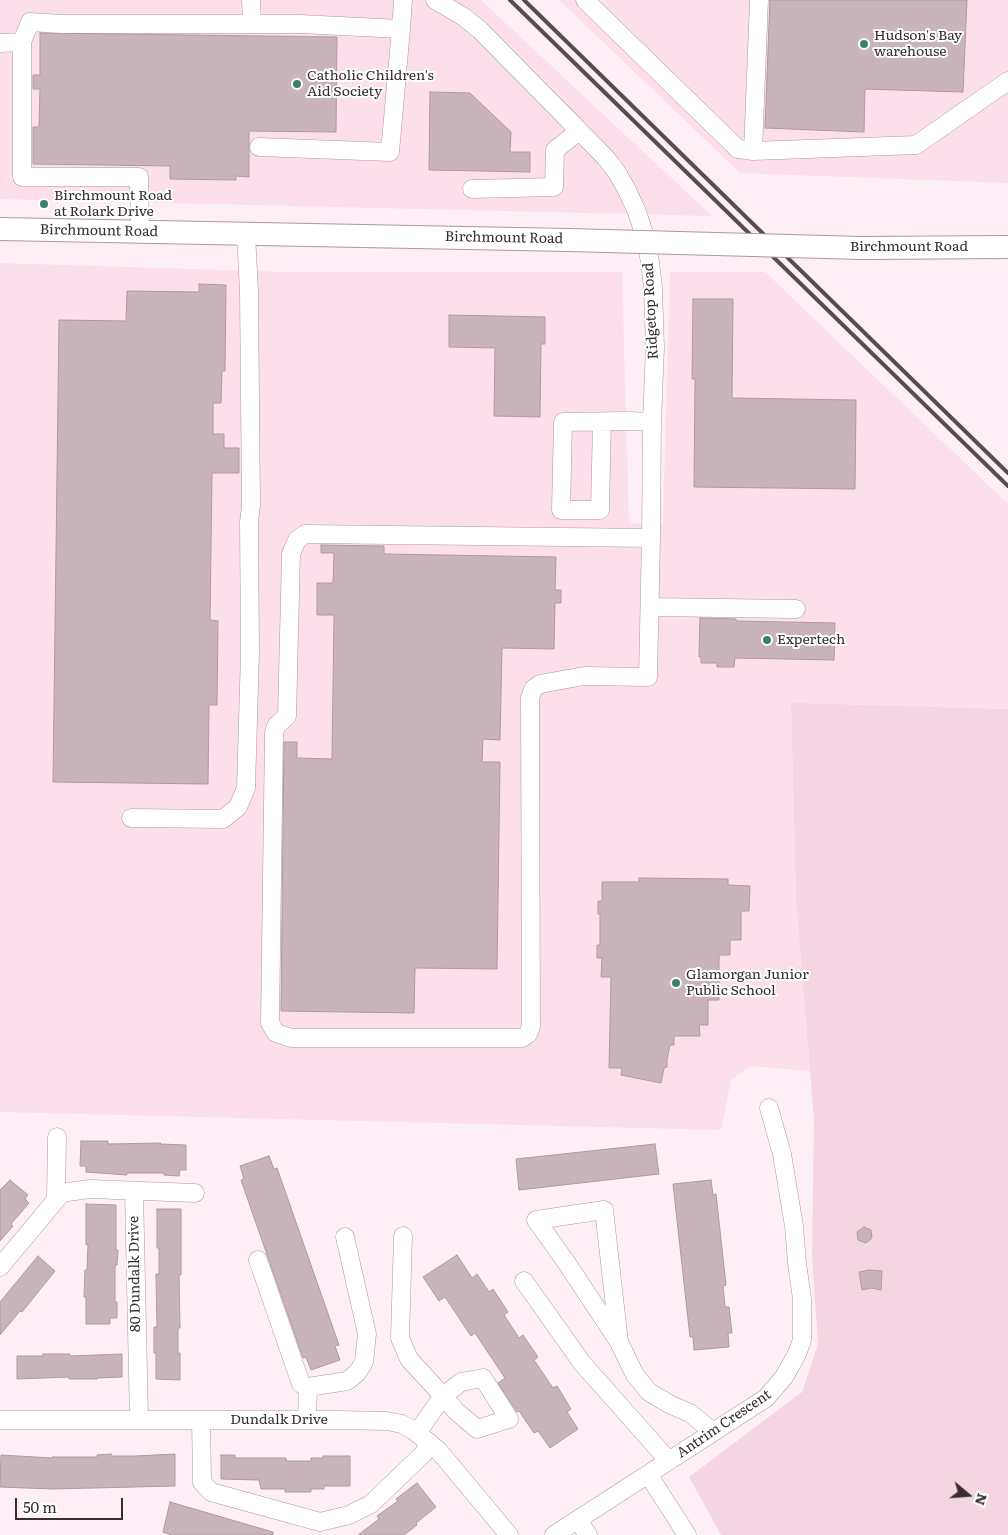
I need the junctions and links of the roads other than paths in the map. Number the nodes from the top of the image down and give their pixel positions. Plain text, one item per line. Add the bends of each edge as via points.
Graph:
1 (252, 0) edge
2 (404, 0) edge
3 (435, 0) edge
4 (585, 0) edge
5 (759, 0) edge
6 (252, 24) junction
7 (401, 28) junction
8 (0, 42) edge
9 (22, 42) junction
10 (1008, 81) edge
11 (579, 132) junction
12 (259, 147) dead end
13 (754, 151) junction
14 (472, 189) dead end
15 (0, 229) edge
16 (140, 232) junction
17 (246, 234) junction
18 (1008, 247) edge
19 (602, 422) junction
20 (652, 422) junction
21 (651, 538) junction
22 (650, 607) junction
23 (796, 609) dead end
24 (131, 818) dead end
25 (769, 1108) dead end
26 (58, 1137) dead end
27 (134, 1190) junction
28 (196, 1193) dead end
29 (56, 1200) junction
30 (345, 1236) dead end
31 (403, 1236) dead end
32 (258, 1260) dead end
33 (0, 1267) edge
34 (524, 1282) dead end
35 (619, 1342) junction
36 (308, 1387) junction
37 (0, 1420) edge
38 (139, 1420) junction
39 (201, 1420) junction
40 (307, 1420) junction
41 (713, 1432) junction
42 (424, 1438) junction
43 (669, 1461) junction
44 (648, 1474) junction
45 (578, 1520) junction
46 (508, 1535) edge
47 (554, 1535) edge
48 (588, 1535) edge
49 (687, 1535) edge

1 - 6 street
2 - 7 street
3 - 11 street, Ridgetop Road via 480,30
4 - 13 street via 738,149
5 - 13 street
6 - 7 street
6 - 9 street via 30,22
7 - 12 street via 390,152
8 - 9 street
9 - 16 street via 22,177 139,177
10 - 13 street via 916,145
11 - 14 street via 555,150 554,187
11 - 20 street, Ridgetop Road via 616,171 637,212 645,237 653,288
15 - 16 main road, Birchmount Road
16 - 17 main road, Birchmount Road
17 - 18 main road, Birchmount Road, bridge via 862,248
17 - 24 street via 250,291 251,496 246,788 238,807 223,819
19 - 19 street via 563,422 561,510 600,510
19 - 20 street
20 - 21 street, Ridgetop Road
21 - 22 street, Ridgetop Road
21 - 22 street, Ridgetop Road via 304,534 298,540 291,554 287,716 276,726 274,733 270,1023 276,1034 291,1038 522,1038 528,1034 531,1026 530,698 540,684 584,676 648,677
22 - 23 street
25 - 41 street, Antrim Crescent via 782,1154 794,1226 802,1299 802,1340 776,1388
26 - 29 street
27 - 28 street
27 - 29 street via 78,1189 61,1194
27 - 38 street, 80 Dundalk Drive
29 - 33 street
30 - 36 street via 367,1334 364,1362 347,1381
31 - 42 street via 400,1338 409,1359 442,1396
32 - 36 street via 301,1384
34 - 43 street via 582,1363
35 - 35 street via 566,1262 536,1220 604,1210
35 - 41 street via 635,1375 649,1392 690,1414
36 - 40 street
37 - 38 street, Dundalk Drive
38 - 39 street, Dundalk Drive
39 - 40 street, Dundalk Drive
39 - 42 street via 202,1482 211,1492 320,1522 349,1515 371,1504 423,1454
40 - 42 street, Dundalk Drive via 387,1421 402,1424
41 - 43 street, Antrim Crescent
42 - 46 street, Dundalk Drive via 438,1450
43 - 44 street, Antrim Crescent
44 - 45 street, Antrim Crescent
44 - 49 street
45 - 47 street, Antrim Crescent
45 - 48 street

